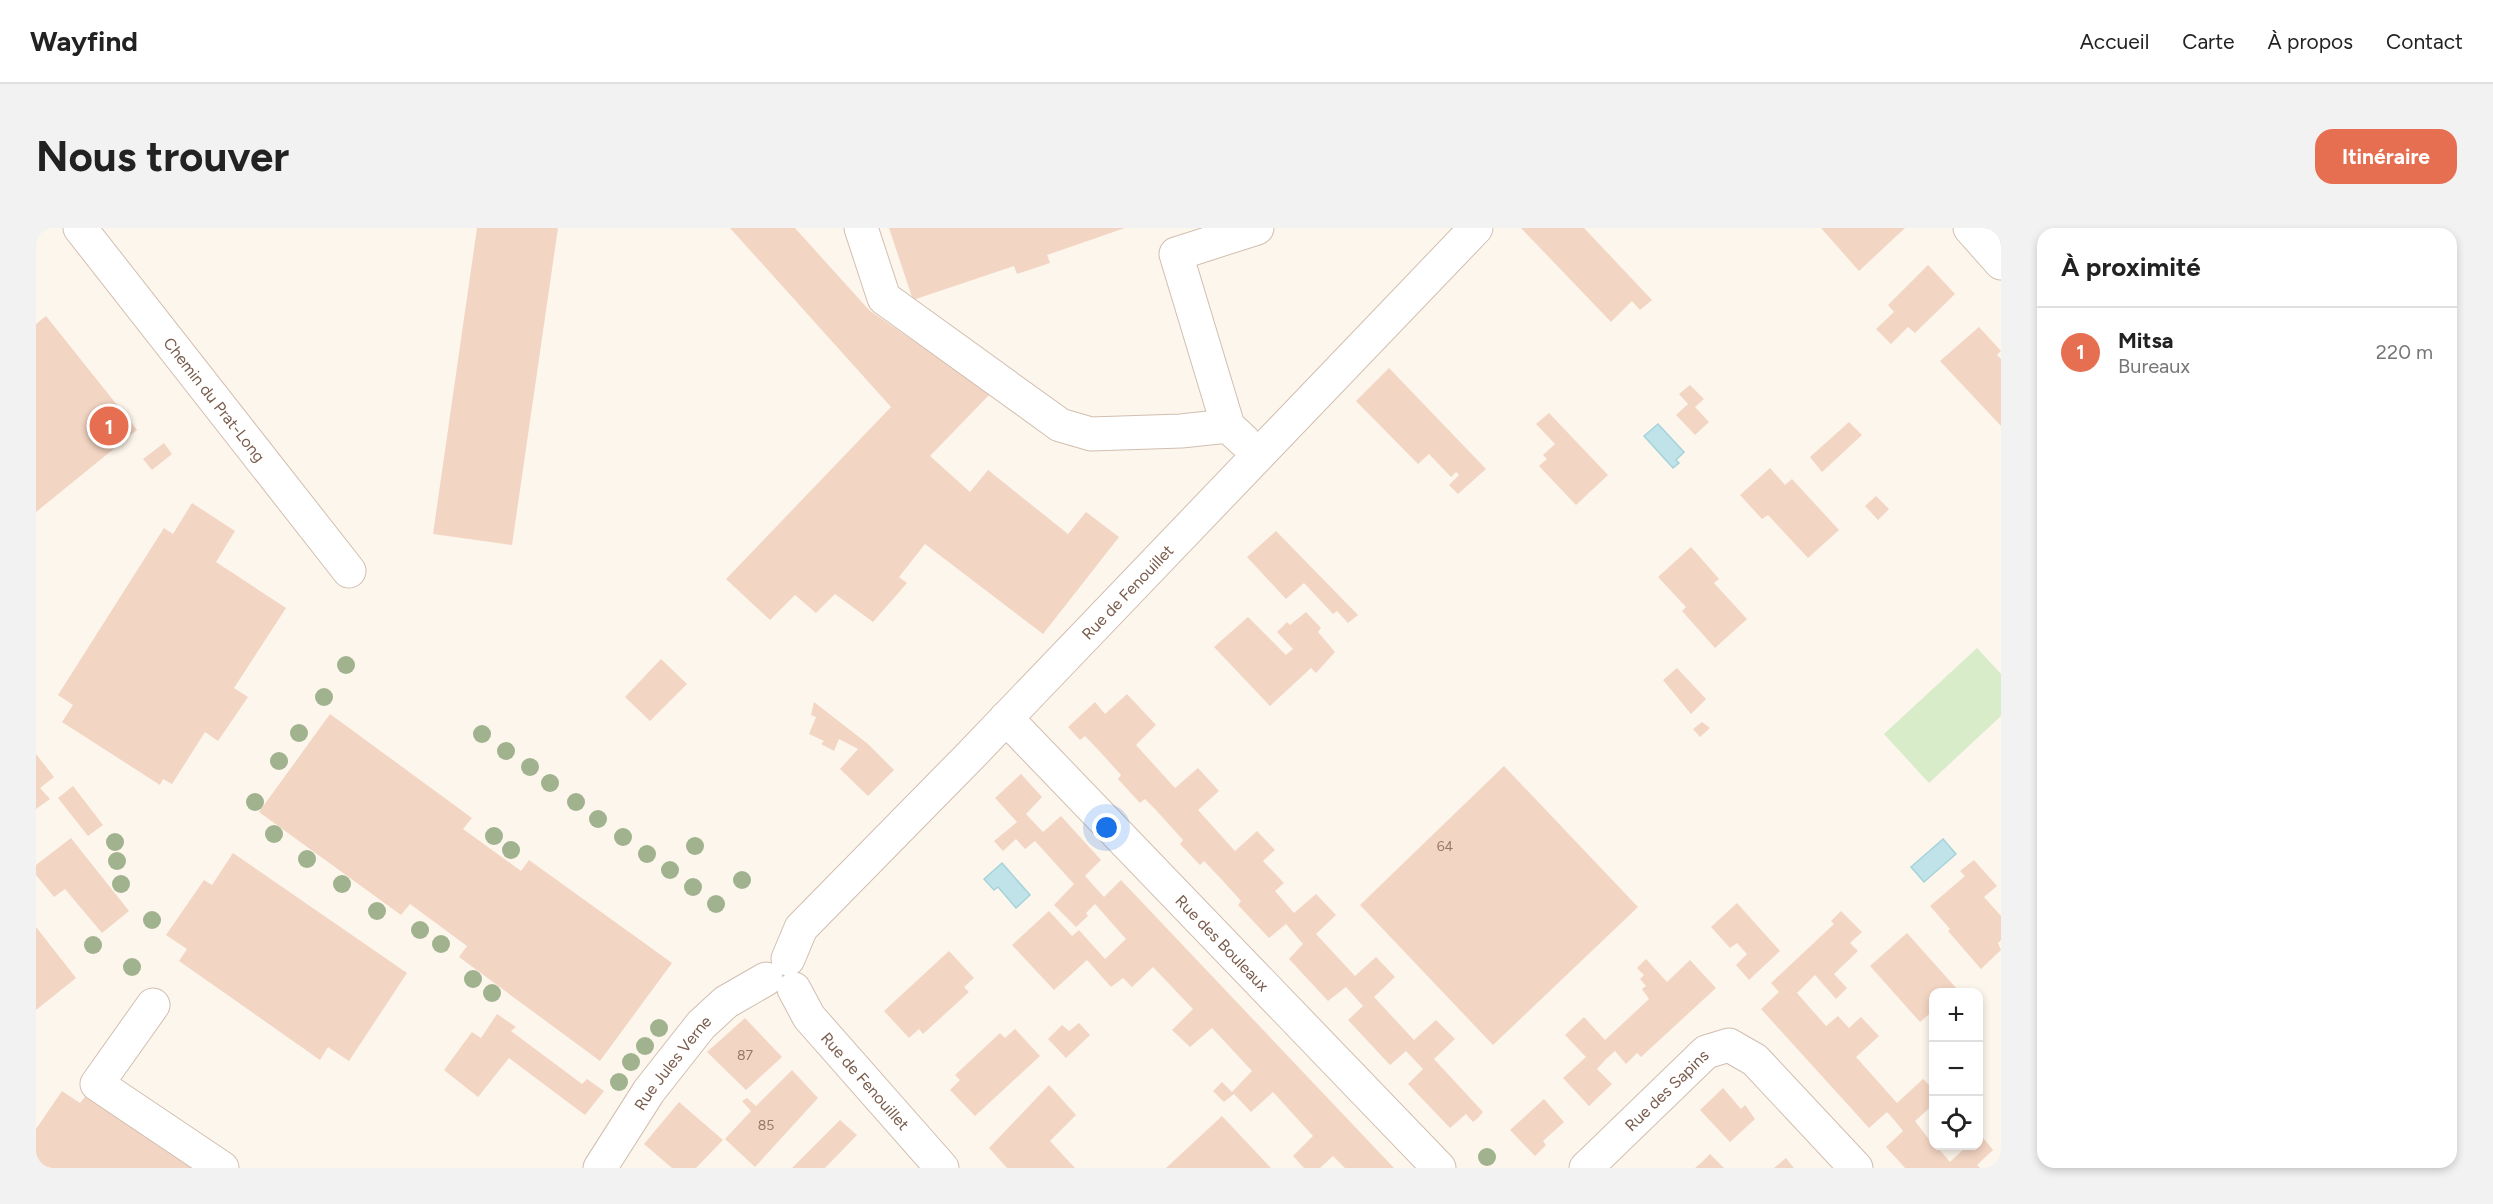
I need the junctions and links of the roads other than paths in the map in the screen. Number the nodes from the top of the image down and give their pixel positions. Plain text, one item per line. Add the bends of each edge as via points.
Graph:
1 (80, 228) edge
2 (861, 228) edge
3 (1257, 228) edge
4 (1476, 228) edge
5 (1970, 228) edge
6 (2001, 263) edge
7 (1228, 426) junction
8 (1259, 456) junction
9 (349, 571) dead end
10 (1006, 718) junction
11 (783, 976) junction
12 (153, 1005) dead end
13 (222, 1168) edge
14 (600, 1168) edge
15 (942, 1168) edge
16 (1439, 1168) edge
17 (1586, 1168) edge
18 (1856, 1168) edge

1 - 9 street, Chemin du Prat-Long
2 - 7 street via 884,298 1060,425 1091,434
3 - 7 street via 1176,255
4 - 8 street, Rue de Fenouillet
5 - 6 street
7 - 8 street
8 - 10 street, Rue de Fenouillet
10 - 11 street, Rue de Fenouillet via 801,928
10 - 16 street, Rue des Bouleaux
11 - 14 street, Rue Jules Verne via 726,1002 701,1025 650,1091
11 - 15 street, Rue de Fenouillet via 809,1017
12 - 13 street via 97,1084
17 - 18 street, Rue des Sapins via 1706,1052 1729,1046 1755,1060

